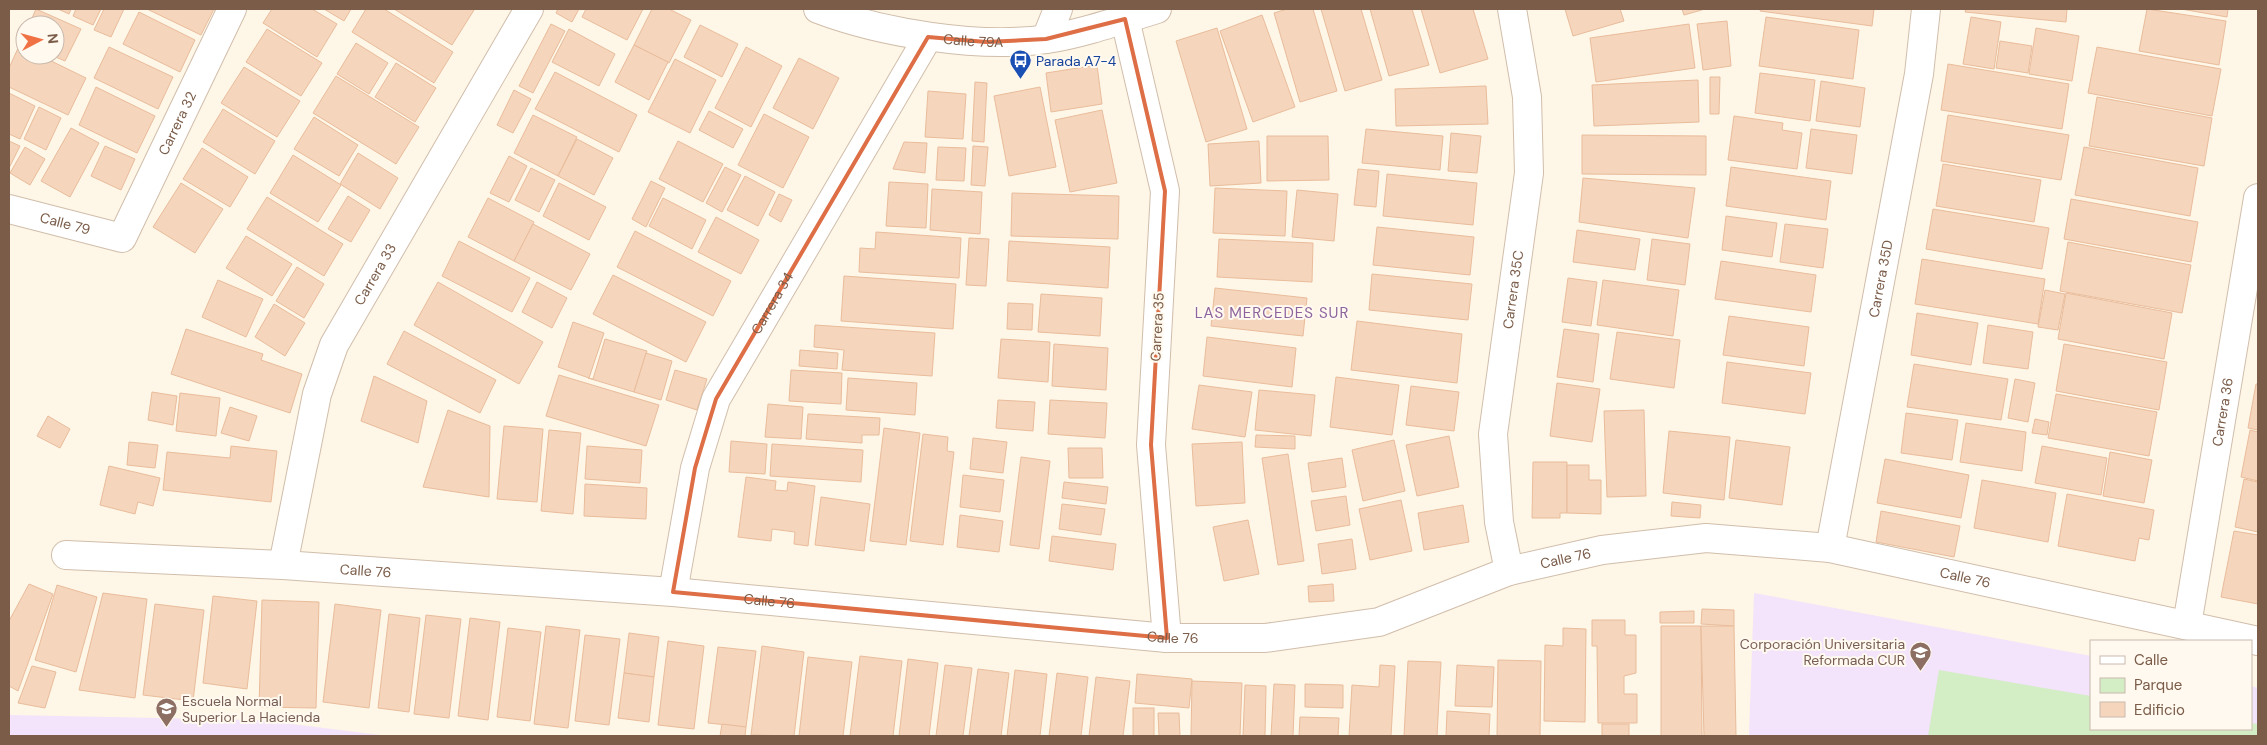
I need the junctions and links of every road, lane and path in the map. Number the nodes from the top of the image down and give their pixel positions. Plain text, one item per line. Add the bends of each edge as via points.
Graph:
1 (232, 9) edge
2 (529, 9) edge
3 (818, 9) edge
4 (1058, 9) edge
5 (1157, 9) edge
6 (1512, 9) edge
7 (1926, 9) edge
8 (1125, 19) junction
9 (928, 37) junction
10 (1046, 39) junction
11 (2258, 198) edge
12 (9, 209) edge
13 (122, 238) joint
14 (1830, 548) junction
15 (66, 555) dead end
16 (282, 566) junction
17 (1509, 571) junction
18 (673, 592) junction
19 (2187, 625) junction
20 (1167, 638) junction
21 (2258, 641) edge

1 - 13 street, Carrera 32
2 - 16 street, Carrera 33 via 334,345 317,394
3 - 9 street, Calle 79A
4 - 10 street
5 - 8 street, Calle 79A
6 - 17 street, Carrera 35C via 1527,97 1529,173 1493,434 1499,522
7 - 14 street, Carrera 35D via 1919,74
8 - 10 street, Calle 79A
8 - 20 street, Carrera 35 via 1165,190 1151,445
9 - 10 street, Calle 79A via 986,42
9 - 18 street, Carrera 34 via 716,399 695,468
11 - 19 street, Carrera 36
12 - 13 street, Calle 79
14 - 17 street, Calle 76 via 1706,538 1602,550
14 - 19 street, Calle 76
15 - 16 street, Calle 76
16 - 18 street, Calle 76
17 - 20 street, Calle 76 via 1379,622 1266,638
18 - 20 street, Calle 76
19 - 21 street, Calle 76

